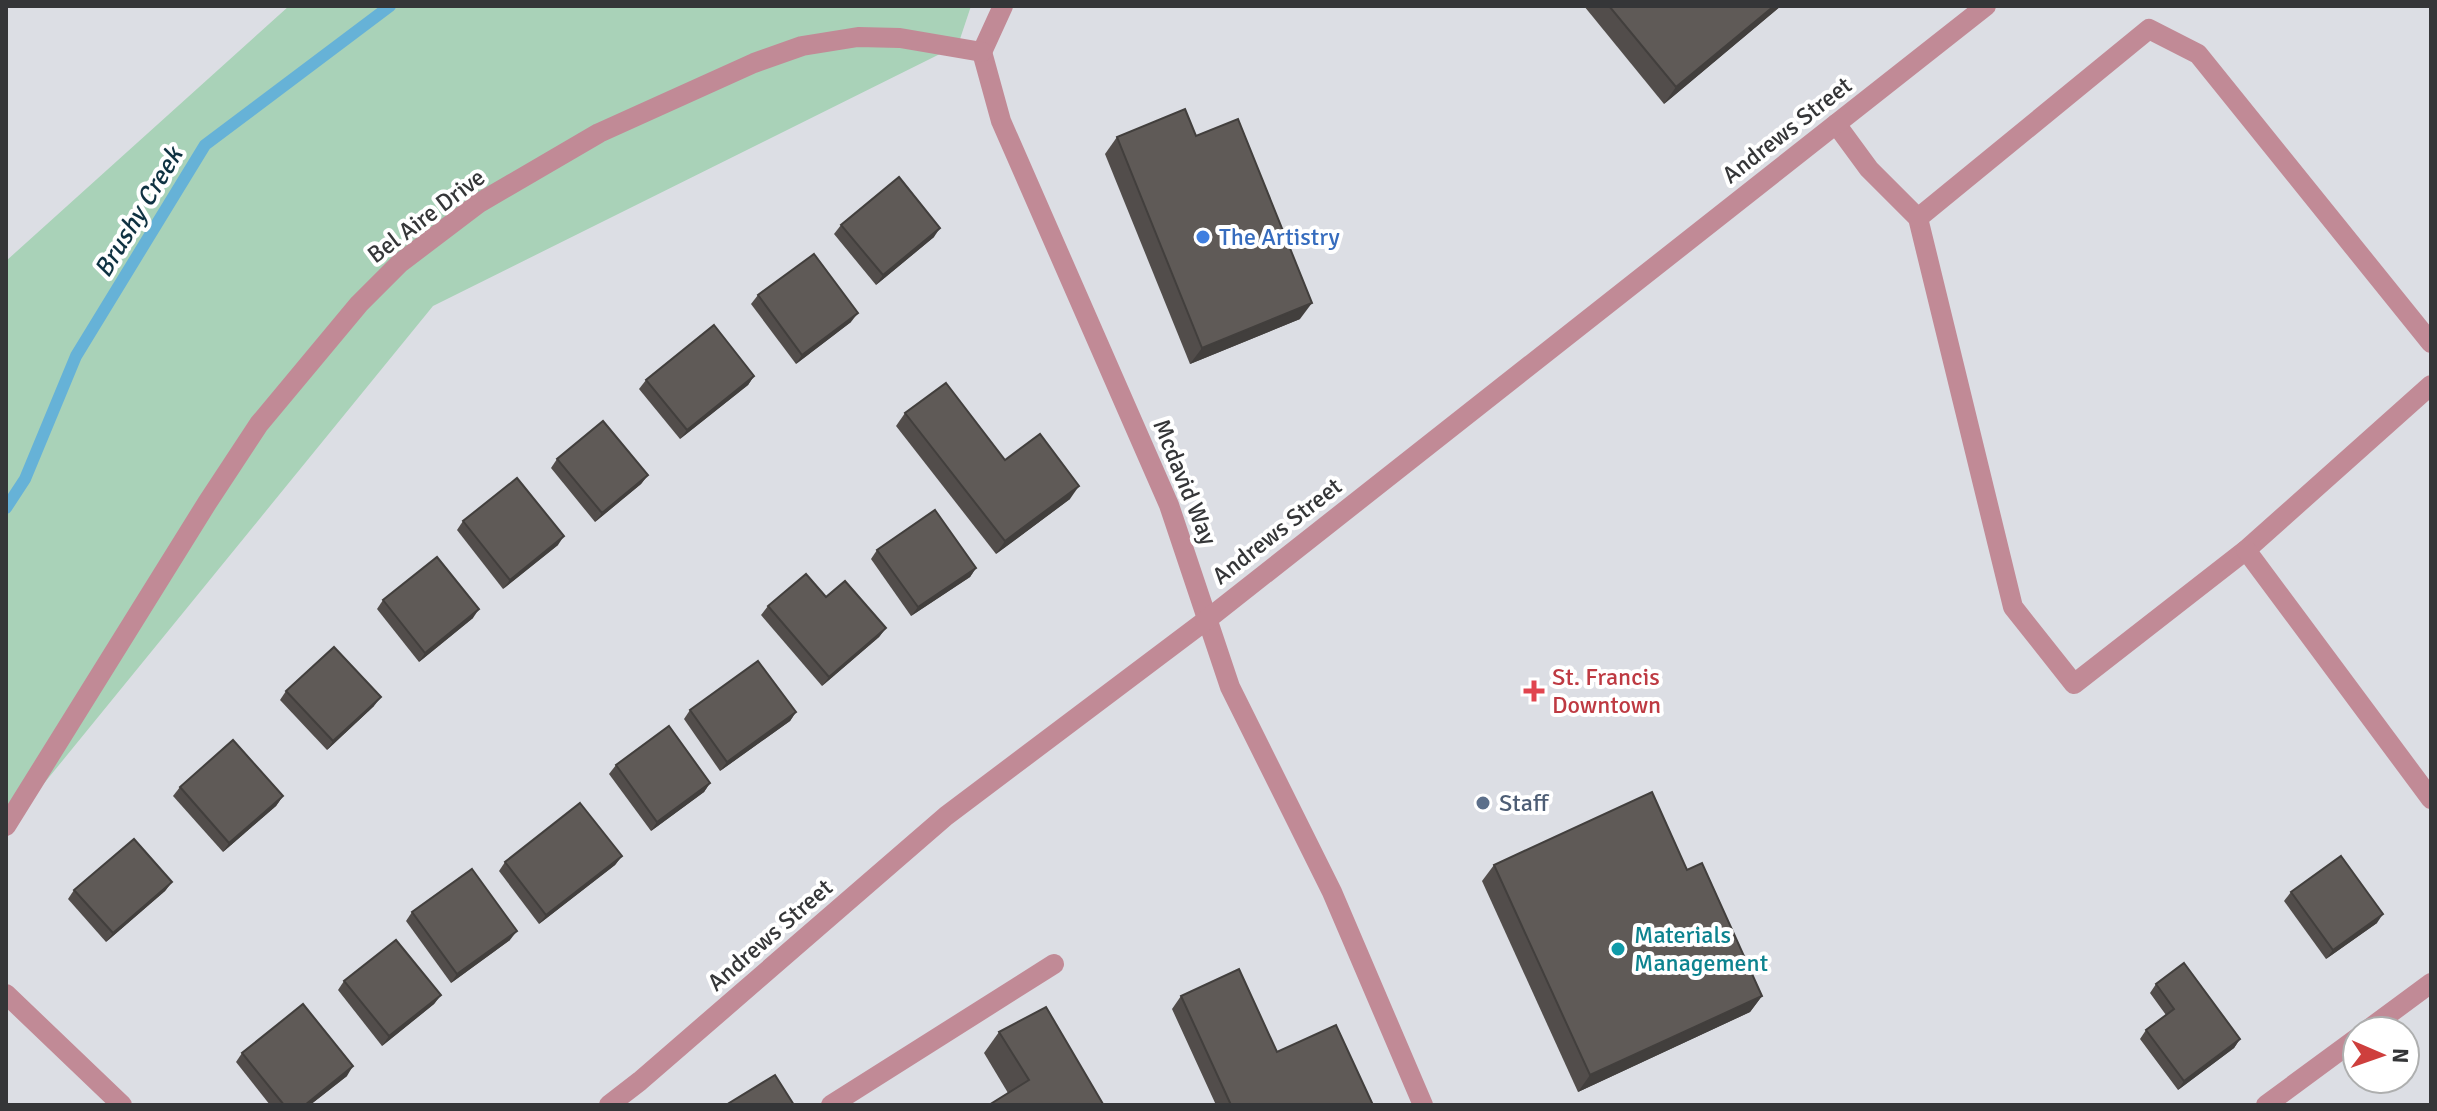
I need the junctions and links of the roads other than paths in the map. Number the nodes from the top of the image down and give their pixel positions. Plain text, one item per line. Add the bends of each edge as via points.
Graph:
1 (1003, 6) edge
2 (1986, 6) edge
3 (982, 52) junction
4 (1836, 124) junction
5 (1918, 218) junction
6 (2431, 343) edge
7 (2431, 385) edge
8 (2246, 550) junction
9 (1209, 618) junction
10 (2431, 799) edge
11 (6, 826) edge
12 (1054, 964) dead end
13 (2431, 983) edge
14 (6, 994) edge
15 (2388, 1015) edge
16 (2341, 1050) edge
17 (122, 1105) edge
18 (609, 1105) edge
19 (831, 1105) edge
20 (1423, 1105) edge
21 (2266, 1105) edge

1 - 3 street
2 - 4 street, Andrews Street
3 - 9 street, Mcdavid Way via 1001,121 1169,505
3 - 11 street, Bel Aire Drive via 900,38 858,37 802,46 754,63 599,133 479,203 400,263 259,424
4 - 5 street via 1869,169
4 - 9 street, Andrews Street
5 - 6 street via 2149,29 2198,54
5 - 8 street via 2013,607 2074,684
7 - 8 street
8 - 10 street
9 - 18 street, Andrews Street via 946,816
9 - 20 street, Mcdavid Way via 1230,687 1332,892
12 - 19 street
13 - 15 street
14 - 17 street
16 - 21 street

